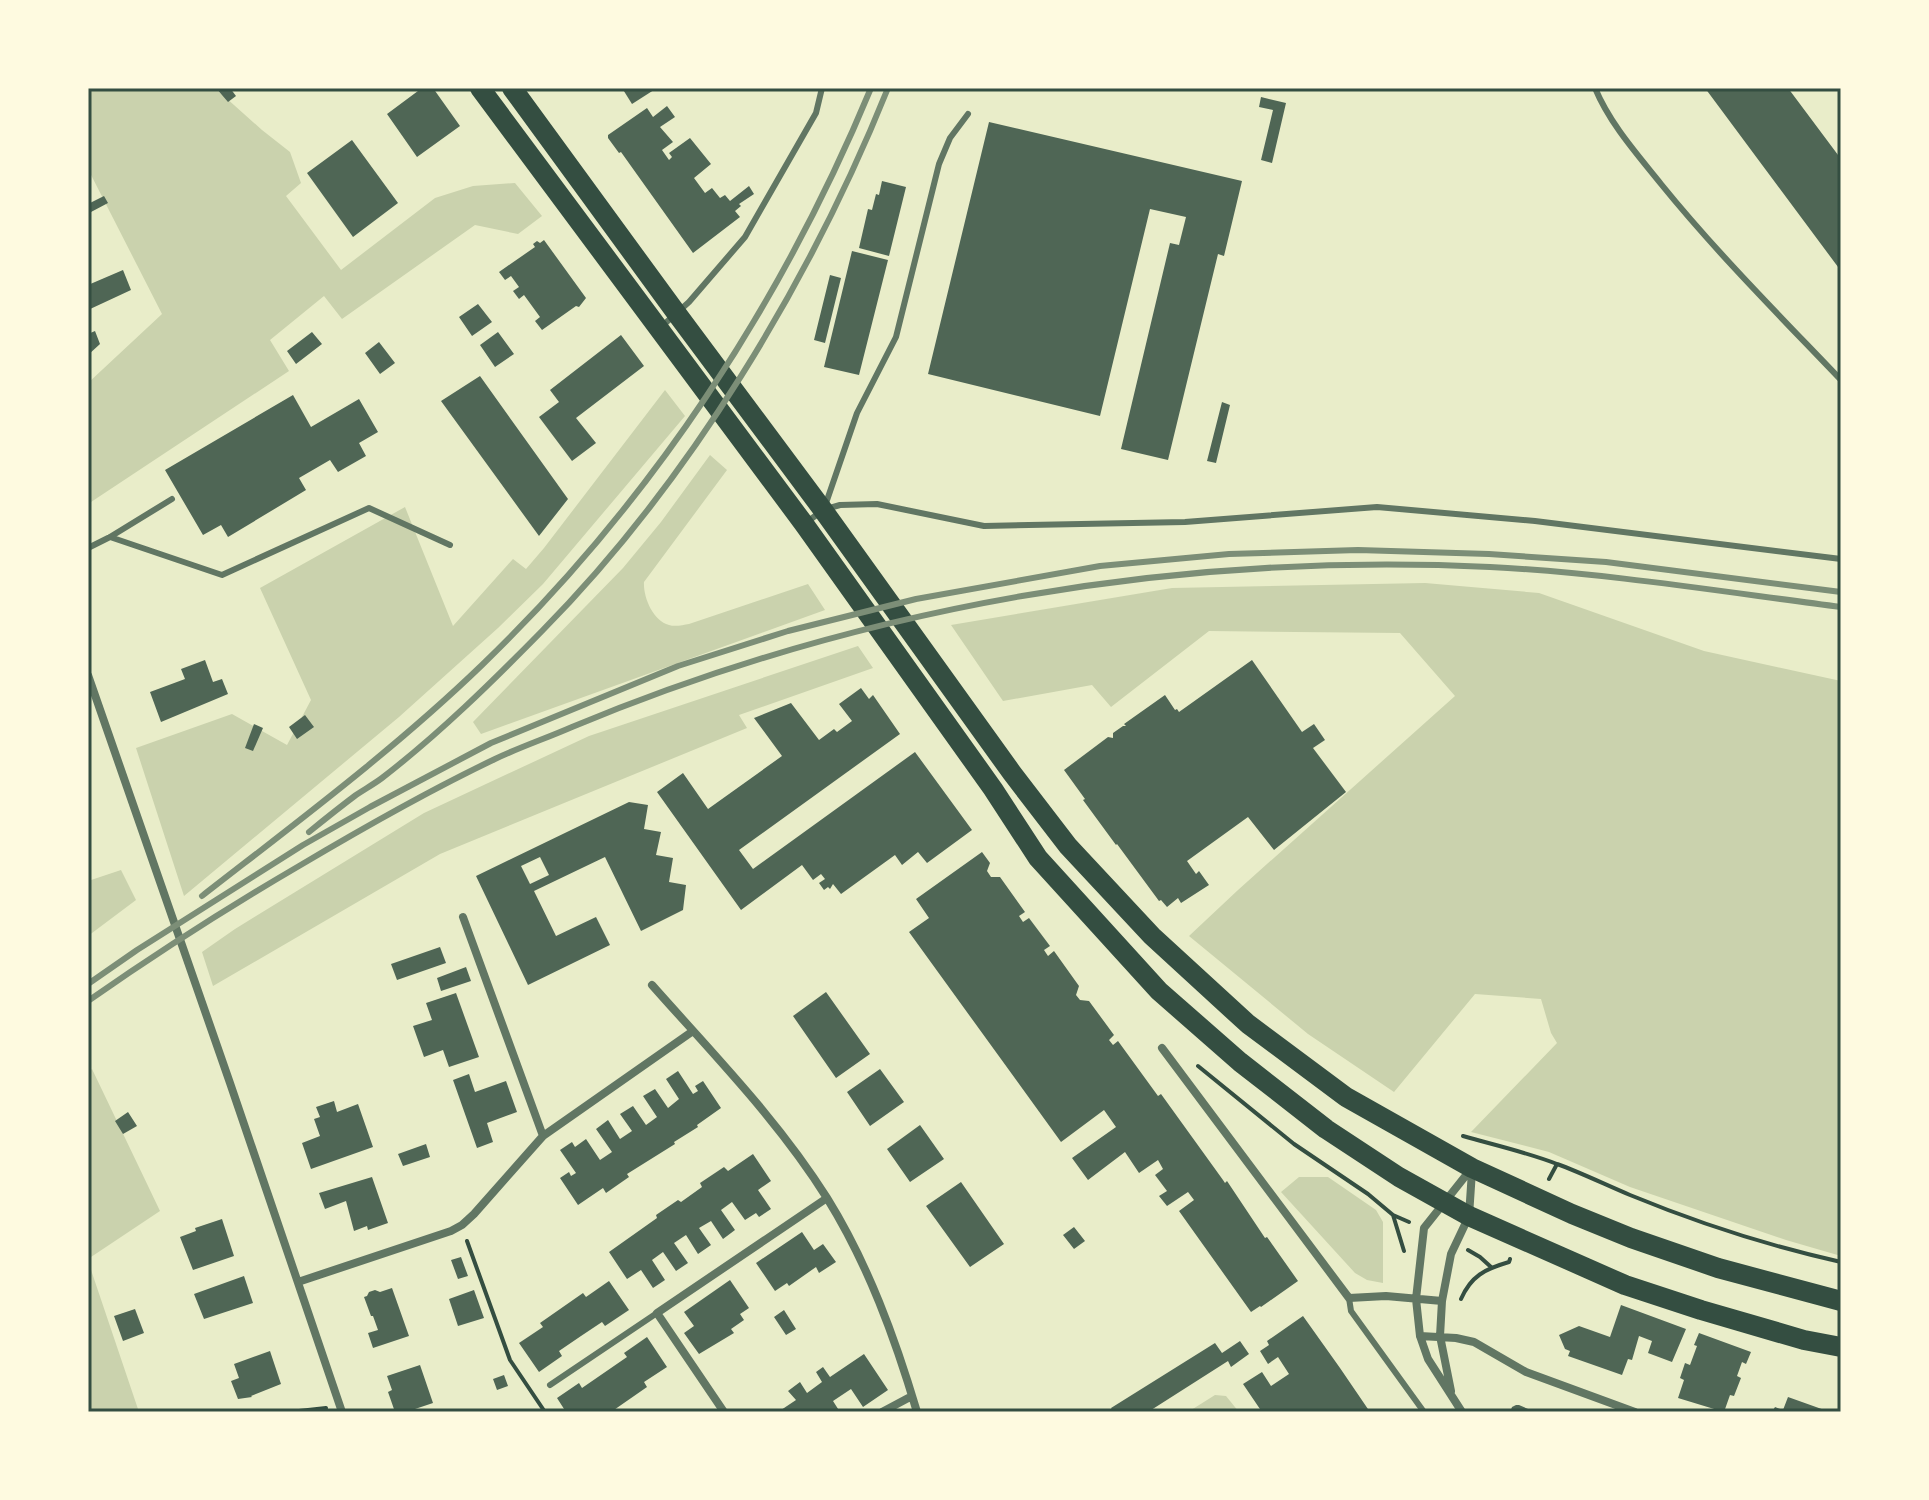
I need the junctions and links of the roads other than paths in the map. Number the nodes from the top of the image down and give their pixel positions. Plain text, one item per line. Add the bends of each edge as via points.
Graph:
1 (480, 88) edge
2 (512, 88) edge
3 (822, 88) edge
4 (1595, 88) edge
5 (968, 114) dead end
6 (677, 314) junction
7 (659, 329) junction
8 (1841, 380) edge
9 (172, 499) dead end
10 (823, 510) junction
11 (804, 524) junction
12 (110, 537) junction
13 (450, 545) dead end
14 (88, 548) edge
15 (1841, 559) edge
16 (88, 675) edge
17 (463, 917) dead end
18 (652, 985) dead end
19 (693, 1031) junction
20 (1162, 1048) dead end
21 (543, 1136) junction
22 (1472, 1168) junction
23 (827, 1198) junction
24 (1444, 1202) junction
25 (1469, 1216) junction
26 (298, 1282) junction
27 (1349, 1298) junction
28 (1416, 1299) junction
29 (1442, 1301) junction
30 (1841, 1301) edge
31 (657, 1313) junction
32 (1420, 1336) junction
33 (1440, 1336) junction
34 (1841, 1347) edge
35 (550, 1385) dead end
36 (912, 1396) junction
37 (1452, 1396) junction
38 (341, 1409) edge
39 (724, 1412) edge
40 (882, 1412) edge
41 (917, 1412) edge
42 (1424, 1412) edge
43 (1462, 1412) edge
44 (1635, 1412) edge

1 - 7 main road
2 - 6 main road
3 - 6 lane via 816,113 745,237
4 - 8 lane via 1631,146 1695,225
5 - 10 lane via 939,164 896,337 857,413
6 - 7 lane
6 - 10 main road
7 - 11 main road
9 - 12 lane
10 - 11 lane
10 - 15 lane via 877,504 984,526 1185,522 1377,507
10 - 22 main road via 1068,846 1152,936 1248,1024 1346,1097
11 - 24 main road via 1038,858 1159,991 1326,1129
12 - 13 lane via 222,575 369,508
12 - 14 lane
16 - 26 street
17 - 21 street
18 - 19 street
19 - 21 street
19 - 23 street via 767,1114
20 - 27 street
21 - 26 street via 462,1225
22 - 24 street
22 - 25 street
22 - 30 main road via 1631,1238
23 - 31 street
23 - 36 street via 874,1291
24 - 25 main road
24 - 28 street via 1424,1228
25 - 29 street via 1451,1254
25 - 34 main road via 1625,1285
26 - 38 street
27 - 28 street
27 - 42 lane via 1351,1311
28 - 29 street
28 - 32 street
29 - 33 street
31 - 35 lane
31 - 39 street
32 - 33 street
32 - 37 street
33 - 37 street
33 - 44 street via 1474,1342 1526,1372
36 - 40 street
36 - 41 street
37 - 43 street

